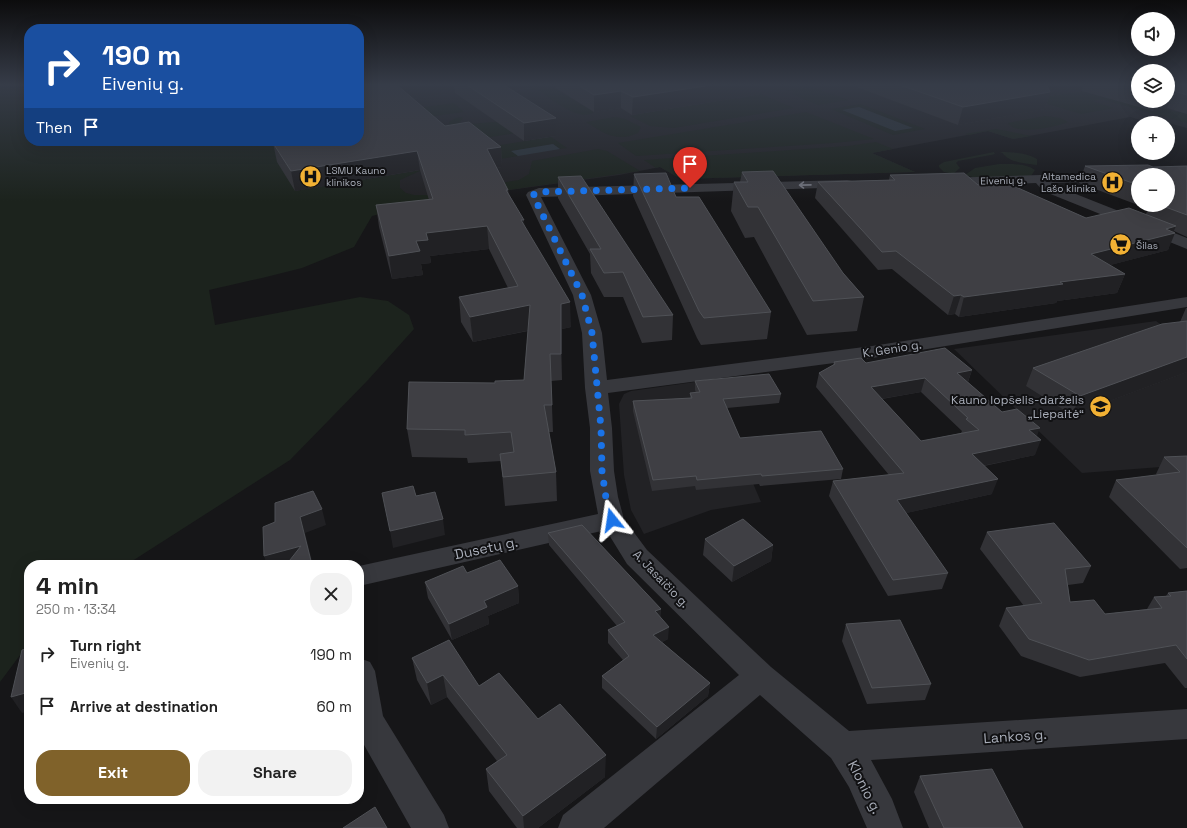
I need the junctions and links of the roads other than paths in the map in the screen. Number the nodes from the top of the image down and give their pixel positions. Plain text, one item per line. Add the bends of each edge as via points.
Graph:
1 (1131, 176) edge
2 (1040, 179) junction
3 (927, 182) edge
4 (862, 184) edge
5 (1187, 244) edge
6 (1187, 302) edge
7 (596, 388) junction
8 (612, 520) junction
9 (364, 575) edge
10 (760, 676) junction
11 (364, 702) edge
12 (1187, 724) edge
13 (843, 747) junction
14 (431, 828) edge
15 (576, 828) edge
16 (885, 828) edge

1 - 2 street, Eivenių g.
2 - 3 street, Eivenių g.
2 - 5 street via 1048,188
4 -> 7 street, A. Jasaičio g. via 539,192 533,195 582,295 592,333
6 - 7 street, K. Genio g. via 872,352
7 - 8 street, A. Jasaičio g. via 601,428 602,471
8 - 9 street, Dusetų g.
8 - 10 street, A. Jasaičio g. via 637,557
10 - 13 street, A. Jasaičio g.
10 - 15 street
11 - 14 street via 367,720
12 - 13 street, Lankos g.
13 - 16 street, Klonio g. via 861,775

